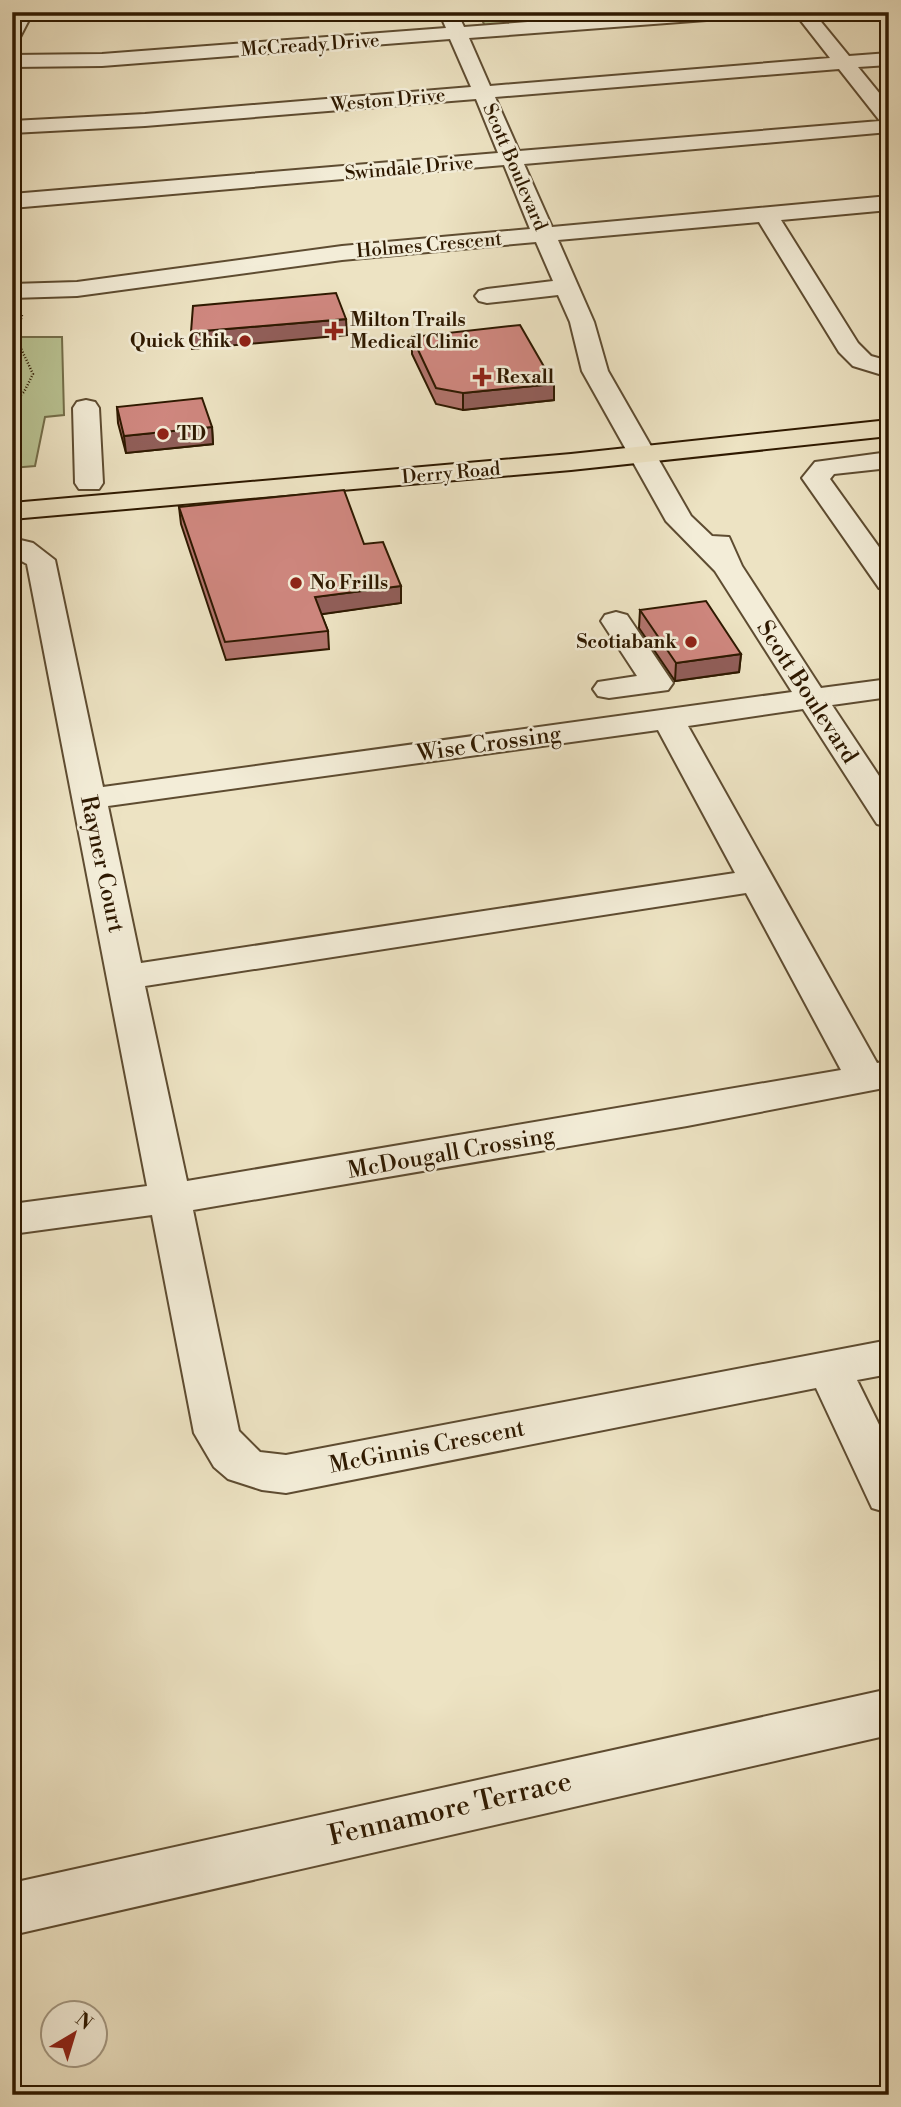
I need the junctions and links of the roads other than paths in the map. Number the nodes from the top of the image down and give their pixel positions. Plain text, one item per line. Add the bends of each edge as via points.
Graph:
1 (24, 12) edge
2 (448, 12) edge
3 (733, 12) edge
4 (803, 12) edge
5 (457, 34) junction
6 (12, 35) edge
7 (889, 59) edge
8 (12, 61) edge
9 (844, 63) junction
10 (483, 92) junction
11 (889, 119) edge
12 (889, 126) edge
13 (12, 127) edge
14 (513, 159) junction
15 (12, 201) edge
16 (889, 203) edge
17 (766, 214) junction
18 (545, 235) junction
19 (567, 287) junction
20 (12, 291) edge
21 (487, 296) dead end
22 (889, 369) edge
23 (889, 407) edge
24 (86, 408) dead end
25 (889, 428) edge
26 (649, 434) junction
27 (889, 460) edge
28 (89, 482) junction
29 (12, 489) edge
30 (12, 511) edge
31 (12, 547) edge
32 (889, 582) edge
33 (616, 621) dead end
34 (889, 688) edge
35 (609, 689) dead end
36 (812, 699) junction
37 (668, 719) junction
38 (89, 799) junction
39 (889, 817) edge
40 (759, 880) junction
41 (126, 977) junction
42 (878, 1077) edge
43 (170, 1199) junction
44 (12, 1219) edge
45 (889, 1357) edge
46 (829, 1368) junction
47 (889, 1494) edge
48 (889, 1712) edge
49 (12, 1909) edge

1 - 6 street
2 - 5 street, Scott Boulevard
3 - 5 street, McCready Drive
4 - 9 street
5 - 8 street, McCready Drive via 102,60
5 - 10 street, Scott Boulevard
7 - 9 street, Weston Drive
9 - 10 street, Weston Drive
9 - 11 street
10 - 13 street, Weston Drive
10 - 14 street, Scott Boulevard
12 - 14 street, Swindale Drive
14 - 15 street, Swindale Drive
14 - 18 street, Scott Boulevard
16 - 17 street, Holmes Crescent
17 - 18 street, Holmes Crescent
17 - 22 street via 848,347 862,361
18 - 19 street, Scott Boulevard
18 - 20 street, Holmes Crescent via 307,257 77,289
19 - 21 street
19 - 26 street, Scott Boulevard via 582,322
23 - 26 main road, Derry Road
24 - 28 street
25 - 26 main road, Derry Road
26 - 28 main road, Derry Road
26 - 30 main road, Derry Road
26 - 36 street, Scott Boulevard via 680,521 727,566
27 - 32 street via 825,468 816,478
28 - 29 main road, Derry Road
31 - 38 street, Rayner Court via 41,560
33 - 35 street via 657,683
34 - 36 street, Wise Crossing
36 - 37 street, Wise Crossing
36 - 39 street, Scott Boulevard
37 - 38 street, Wise Crossing
37 - 40 street
38 - 41 street, Rayner Court
40 - 41 street
40 - 42 street
41 - 43 street, Rayner Court
42 - 43 street, McDougall Crossing
43 - 44 street, McDougall Crossing
43 - 46 street, McGinnis Crescent via 217,1433 242,1467 260,1472 286,1474
45 - 46 street, McGinnis Crescent
46 - 47 street
48 - 49 street, Fennamore Terrace

